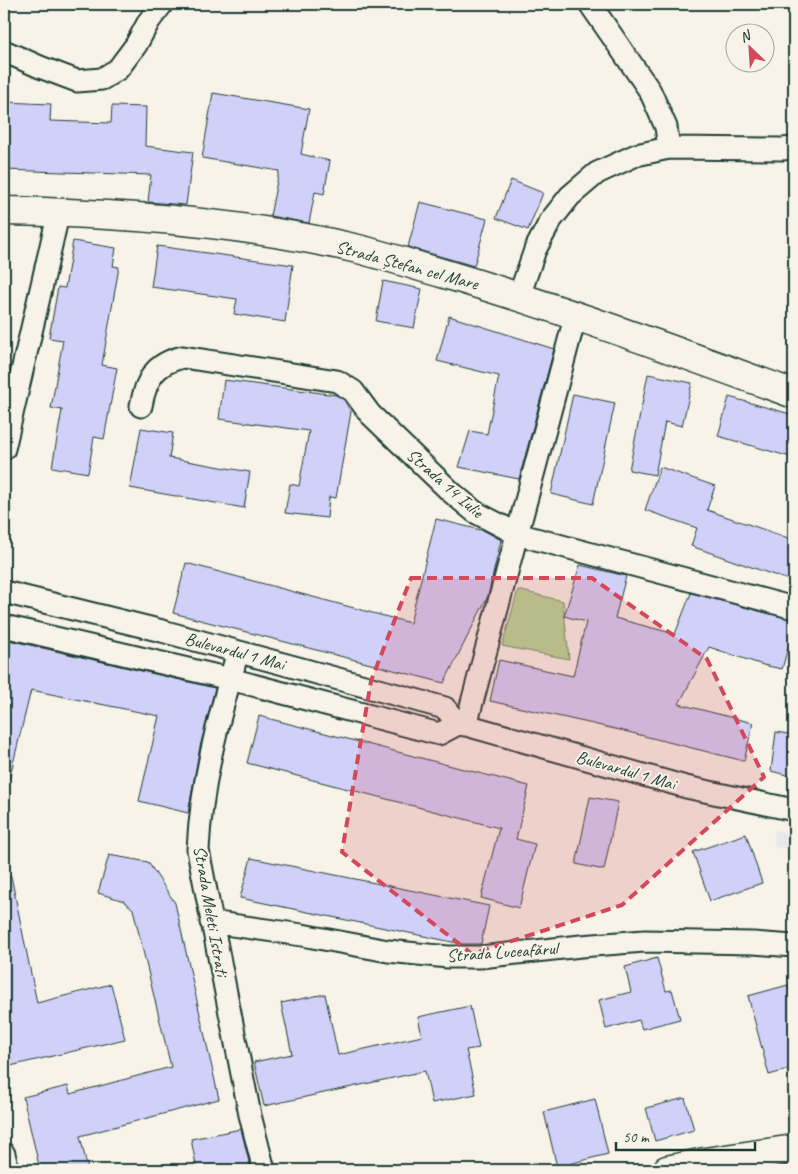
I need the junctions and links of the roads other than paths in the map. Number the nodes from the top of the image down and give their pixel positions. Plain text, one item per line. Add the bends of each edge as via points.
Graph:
1 (162, 4) edge
2 (596, 7) edge
3 (4, 51) edge
4 (669, 148) junction
5 (794, 148) edge
6 (4, 211) edge
7 (59, 211) junction
8 (519, 296) junction
9 (576, 314) junction
10 (794, 394) edge
11 (140, 406) dead end
12 (4, 449) edge
13 (517, 534) junction
14 (4, 592) edge
15 (794, 608) edge
16 (4, 626) edge
17 (238, 652) junction
18 (230, 679) junction
19 (462, 724) junction
20 (794, 810) edge
21 (212, 922) junction
22 (794, 946) edge
23 (794, 1149) edge
24 (4, 1154) edge
25 (8, 1170) edge
26 (264, 1170) edge
27 (667, 1170) edge

1 - 3 street via 118,69 102,79 77,80
2 - 4 street via 650,91 666,127
4 - 5 street
4 - 8 street via 636,155 597,173 570,196 551,220 535,250
6 - 7 main road, Strada Ștefan cel Mare
7 - 8 main road, Strada Ștefan cel Mare via 214,225 359,249
7 - 12 street
8 - 9 main road, Strada Ștefan cel Mare
9 - 10 main road, Strada Ștefan cel Mare
9 - 13 street
11 - 13 street, Strada 14 Iulie via 149,379 159,367 183,357 337,381 353,391 370,414 451,492 475,512
13 - 15 street, Strada 14 Iulie
13 - 19 street
14 - 17 street, Bulevardul 1 Mai
16 - 18 street, Bulevardul 1 Mai
17 - 18 street, Strada Meleti Istrati
17 - 19 street, Bulevardul 1 Mai via 445,708
18 - 19 street, Bulevardul 1 Mai via 439,734
18 - 21 street, Strada Meleti Istrati via 199,828 198,850
19 - 20 street, Bulevardul 1 Mai via 686,787
21 - 22 street, Strada Luceafărul via 388,951 448,957 480,958 644,941
21 - 26 street, Strada Meleti Istrati
23 - 27 main road
24 - 25 street

